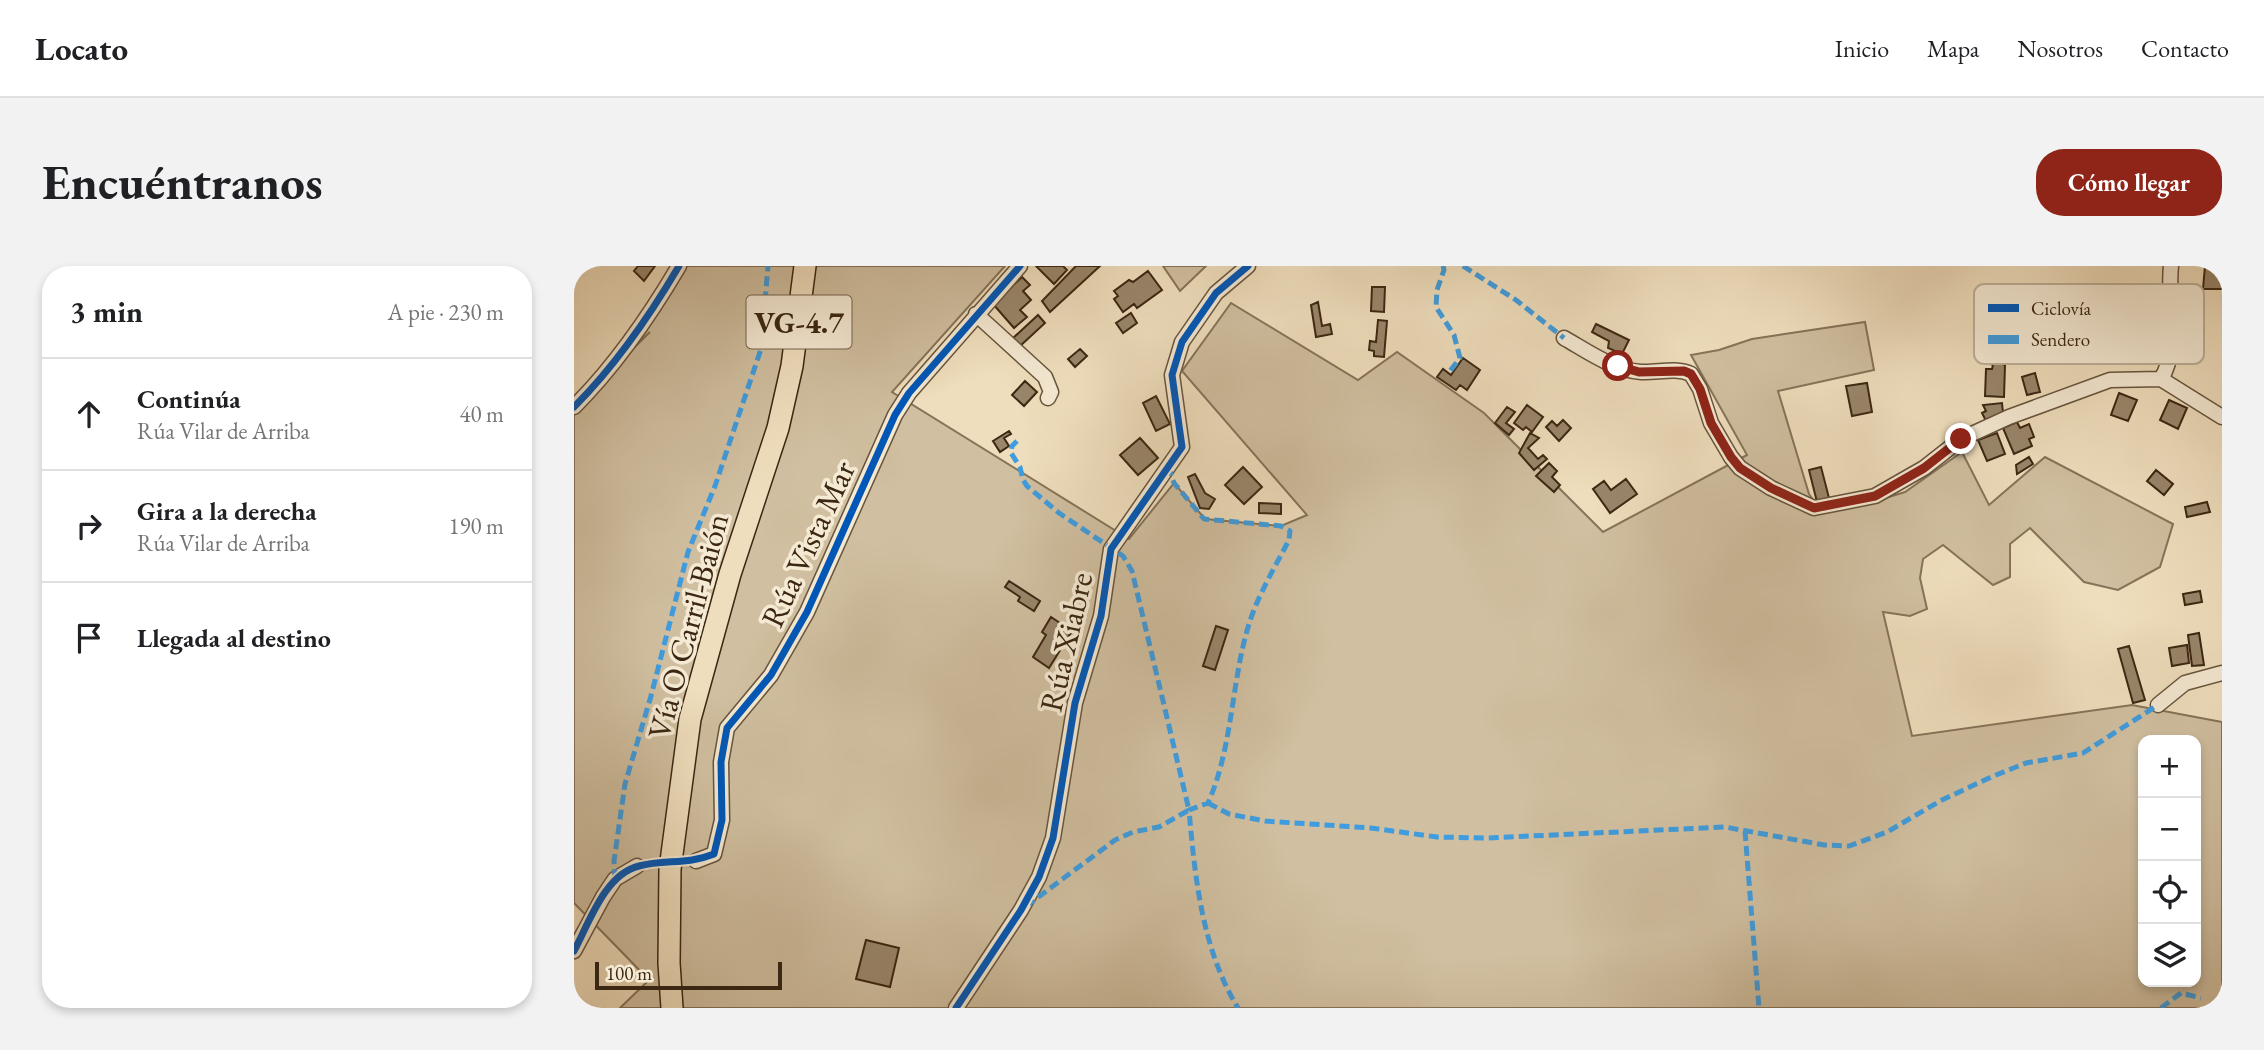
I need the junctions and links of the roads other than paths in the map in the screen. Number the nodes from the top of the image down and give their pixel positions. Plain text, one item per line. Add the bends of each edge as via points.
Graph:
1 (679, 266) edge
2 (805, 266) edge
3 (1020, 266) edge
4 (1248, 266) edge
5 (2171, 266) edge
6 (2170, 284) edge
7 (976, 314) junction
8 (1564, 338) dead end
9 (2167, 364) edge
10 (2161, 379) junction
11 (1048, 398) dead end
12 (574, 407) edge
13 (2222, 417) edge
14 (2222, 673) edge
15 (2158, 705) dead end
16 (696, 861) tunnel mouth
17 (637, 866) tunnel mouth
18 (574, 951) edge
19 (671, 1008) edge
20 (956, 1008) edge

1 - 12 street via 611,368
2 - 19 highway, Vía O Carril-Baión / VG-4.7 via 794,354 778,428 730,574 690,719 670,869
3 - 7 street, Rúa Vista Mar
4 - 20 street, Rúa Xiabre via 1216,293 1182,342 1172,375 1182,447 1111,549 1101,616 1075,703 1053,838 1021,910
5 - 6 street
7 - 11 street via 1045,377 1051,393
7 - 16 street, Rúa Vista Mar via 895,415 807,612 771,675 727,728 721,762 722,820 714,853
8 - 10 street via 1639,372 1691,374 1711,423 1740,468 1814,508 1875,496 1924,468 1961,439 2009,416 2110,380
9 - 10 street
10 - 13 street
14 - 15 street via 2185,683
17 - 18 street via 615,880

